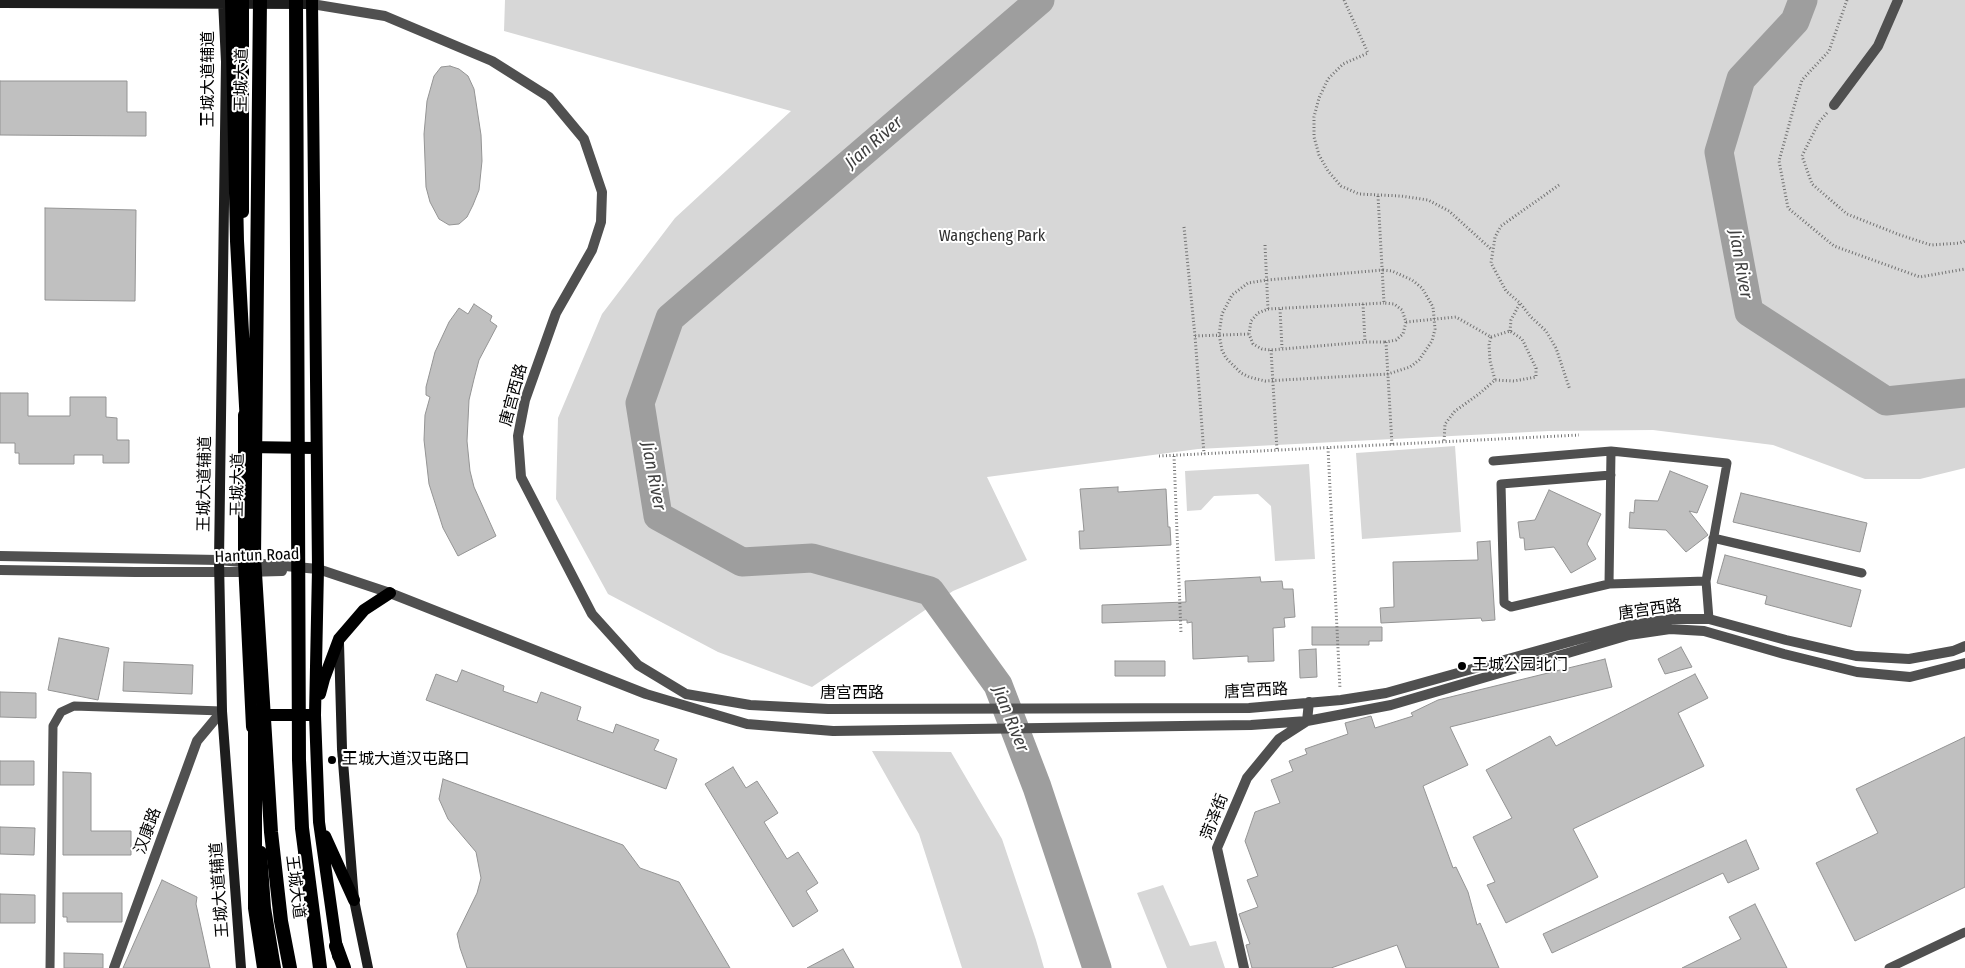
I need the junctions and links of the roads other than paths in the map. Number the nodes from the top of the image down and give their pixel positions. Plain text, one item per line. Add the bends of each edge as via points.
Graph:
1 (260, 0) edge
2 (297, 0) edge
3 (1898, 0) edge
4 (233, 2) edge
5 (312, 2) edge
6 (0, 3) edge
7 (226, 62) junction
8 (1834, 105) road end
9 (243, 151) junction
10 (244, 447) junction
11 (315, 448) junction
12 (1611, 451) junction
13 (1493, 461) dead end
14 (1611, 475) junction
15 (1714, 538) junction
16 (0, 556) edge
17 (220, 560) junction
18 (248, 564) junction
19 (318, 569) junction
20 (0, 570) edge
21 (221, 572) junction
22 (1862, 573) dead end
23 (1706, 581) junction
24 (1609, 584) junction
25 (390, 593) junction
26 (1709, 619) junction
27 (339, 639) junction
28 (1965, 646) edge
29 (1965, 663) edge
30 (1309, 702) junction
31 (222, 711) junction
32 (251, 715) junction
33 (314, 715) junction
34 (1307, 721) junction
35 (319, 822) junction
36 (354, 900) junction
37 (1965, 932) edge
38 (336, 946) joint
39 (50, 968) edge
40 (114, 968) edge
41 (241, 968) edge
42 (264, 968) edge
43 (275, 968) edge
44 (290, 968) edge
45 (320, 968) edge
46 (342, 968) edge
47 (368, 968) edge
48 (1244, 968) edge
49 (1889, 968) edge

1 - 18 highway, 王城大道
2 - 5 main road, 唐宫西路
2 - 45 highway, 王城大道 via 299,760 302,828
3 - 8 street via 1878,46
4 - 5 main road
4 - 6 main road
4 - 7 main road, 王城大道辅道
4 - 9 main road
4 - 18 highway
5 - 11 main road
5 - 30 street, 唐宫西路 via 385,16 492,61 549,97 584,139 602,192 600,222 592,250 556,313 525,400 518,436 521,477 592,614 638,665 686,694 750,706 828,709 1249,708
7 - 9 main road
7 - 17 main road, 王城大道辅道
9 - 10 main road
10 - 11 main road
10 - 18 main road
11 - 19 main road
12 - 13 lane
12 - 14 lane
12 - 15 lane via 1727,463
14 - 24 lane
14 - 24 lane via 1501,484 1504,603 1511,607
15 - 22 lane
15 - 23 lane
16 - 17 street, Hantun Road
17 - 18 street, Hantun Road
17 - 21 main road, 王城大道辅道
18 - 19 street, Hantun Road
18 - 21 street, Hantun Road
18 - 32 main road
18 - 42 highway via 255,908
18 - 44 highway, 王城大道 via 271,832
19 - 25 street, 唐宫西路
19 - 33 main road
20 - 21 street, Hantun Road
21 - 31 main road, 王城大道辅道
23 - 24 lane
23 - 26 lane
25 - 27 main road via 364,610
25 - 34 street, 唐宫西路 via 646,694 747,724 833,731 1251,725
26 - 28 street, 唐宫西路 via 1856,656 1910,659
26 - 30 street, 唐宫西路 via 1672,619 1630,625 1386,693
27 - 33 main road
27 - 36 main road via 342,749
29 - 34 street, 唐宫西路 via 1910,677 1857,672 1704,631 1670,629 1630,635 1391,705
30 - 34 street
31 - 39 lane via 74,706 61,712 53,726
31 - 40 street, 汉康路 via 197,741
31 - 41 main road, 王城大道辅道
32 - 33 main road
32 - 43 main road via 265,908
33 - 35 main road
34 - 48 street, 菏泽街 via 1279,739 1247,778 1217,848
35 - 36 main road
35 - 38 main road
36 - 47 main road
37 - 49 lane
38 - 46 highway

